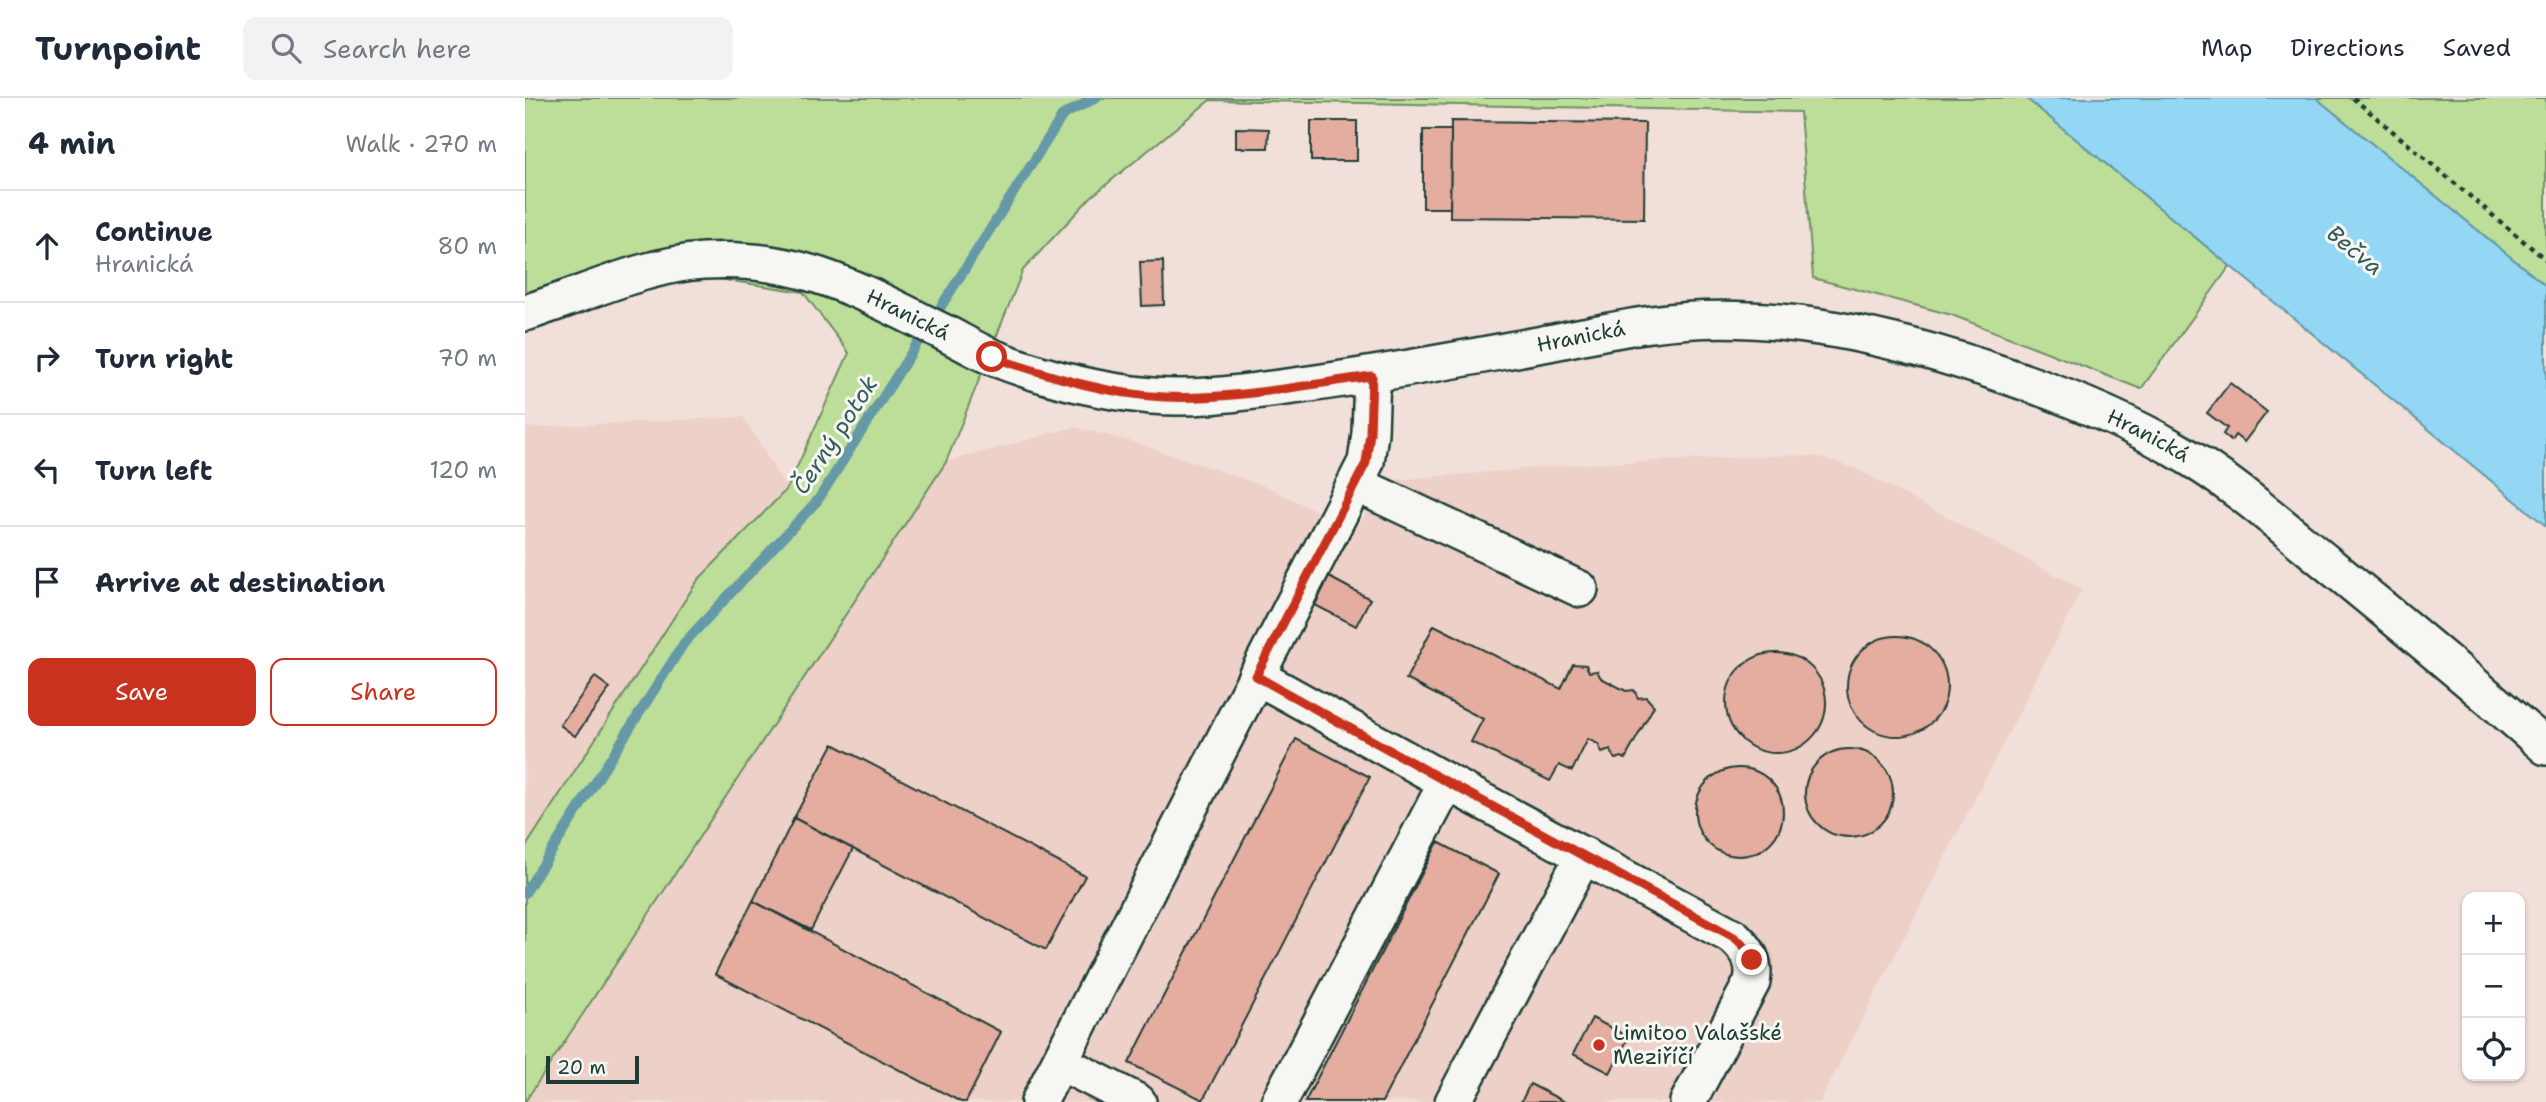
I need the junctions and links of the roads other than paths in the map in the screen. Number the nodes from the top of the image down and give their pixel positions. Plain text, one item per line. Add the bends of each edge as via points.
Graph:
1 (525, 313) edge
2 (1372, 376) junction
3 (1356, 484) junction
4 (1580, 589) dead end
5 (1256, 676) junction
6 (2546, 747) edge
7 (1447, 782) junction
8 (1584, 855) junction
9 (1060, 1062) junction
10 (1039, 1102) edge
11 (1138, 1102) edge
12 (1279, 1102) edge
13 (1453, 1102) edge
14 (1688, 1102) edge

1 - 2 street, Hranická via 668,268 701,261 760,261 856,288 992,357 1060,379 1132,394 1203,397
2 - 3 street via 1366,463
2 - 6 street, Hranická via 1656,323 1743,320 1897,342 1973,365 2113,417 2209,470 2436,652
3 - 4 street
3 - 5 street
5 - 7 street
5 - 9 street
7 - 8 street
7 - 12 street
8 - 13 street
8 - 14 street via 1734,937 1752,960 1752,982
9 - 10 street
9 - 11 street

